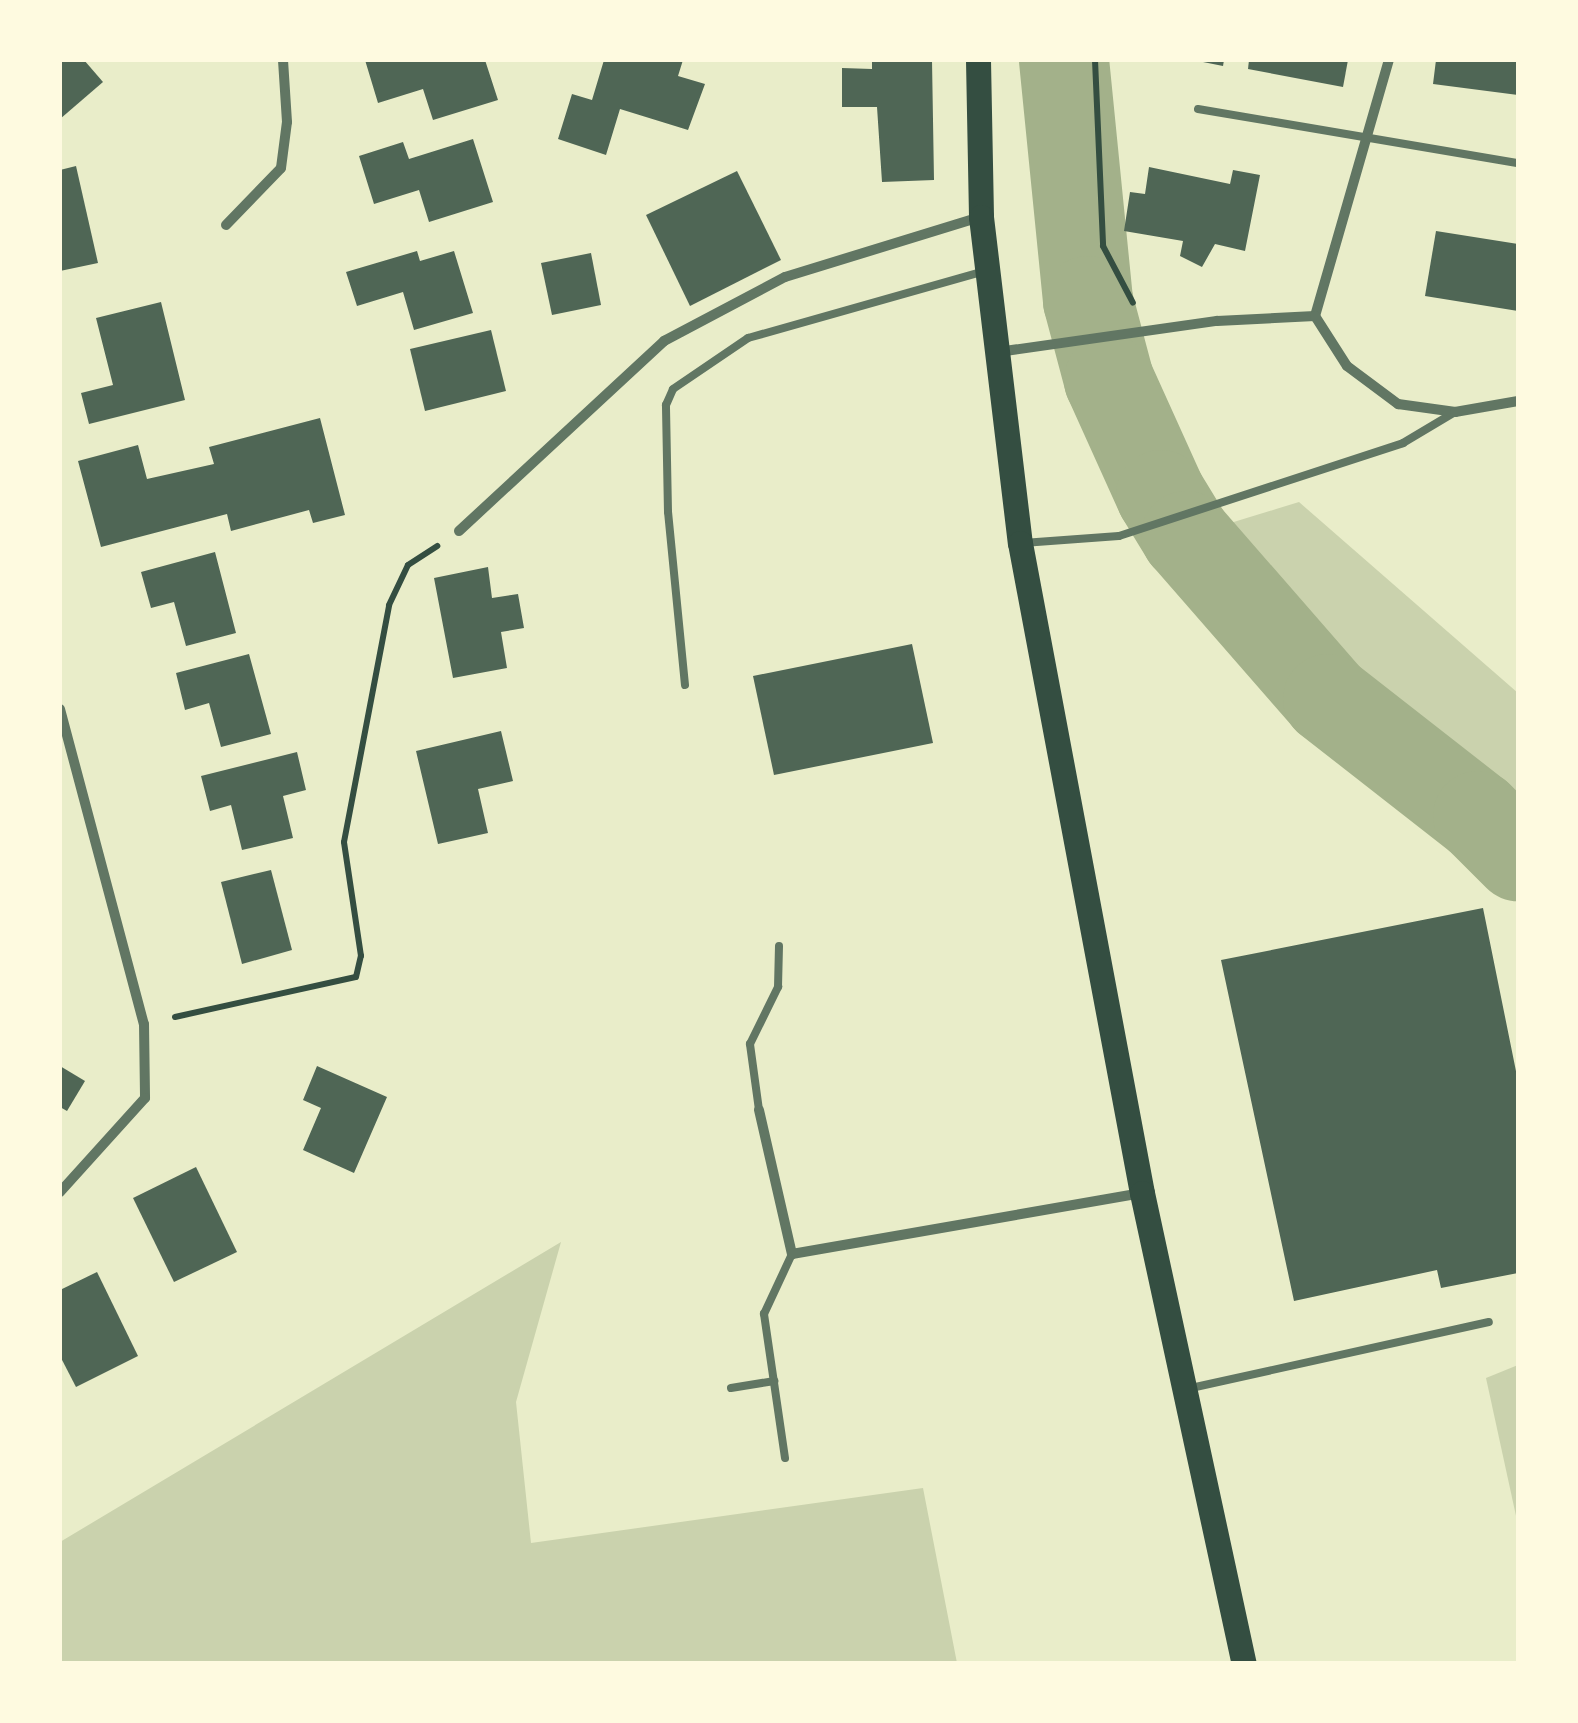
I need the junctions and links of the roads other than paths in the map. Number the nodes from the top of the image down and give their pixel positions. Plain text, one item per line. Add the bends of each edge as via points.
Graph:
1 (282, 60) edge
2 (978, 60) edge
3 (1389, 60) edge
4 (1198, 109) dead end
5 (1370, 138) junction
6 (1518, 163) edge
7 (981, 216) junction
8 (226, 225) dead end
9 (986, 271) junction
10 (1315, 316) junction
11 (997, 352) junction
12 (1518, 401) edge
13 (1455, 412) junction
14 (459, 531) road end
15 (1020, 543) junction
16 (685, 685) dead end
17 (60, 709) edge
18 (779, 946) dead end
19 (759, 1110) joint
20 (60, 1192) edge
21 (1142, 1193) junction
22 (792, 1254) junction
23 (1489, 1322) dead end
24 (774, 1381) junction
25 (732, 1388) dead end
26 (1184, 1390) junction
27 (786, 1458) dead end
28 (1244, 1663) edge

1 - 8 street via 287,122 281,168
2 - 7 main road
3 - 5 street
4 - 5 lane
5 - 6 lane
5 - 10 street
7 - 9 main road
7 - 14 street via 786,276 664,341
9 - 11 main road
9 - 16 lane via 748,338 674,388 666,406 668,512
10 - 11 street
10 - 13 street via 1347,366 1398,404
11 - 15 main road
12 - 13 street
13 - 15 lane via 1403,443 1119,536
15 - 21 main road
17 - 20 street via 144,1024 145,1098
18 - 19 lane via 778,988 750,1044
19 - 22 street
21 - 22 street
21 - 26 main road
22 - 24 lane via 764,1314
23 - 26 lane
24 - 25 lane
24 - 27 lane
26 - 28 main road

